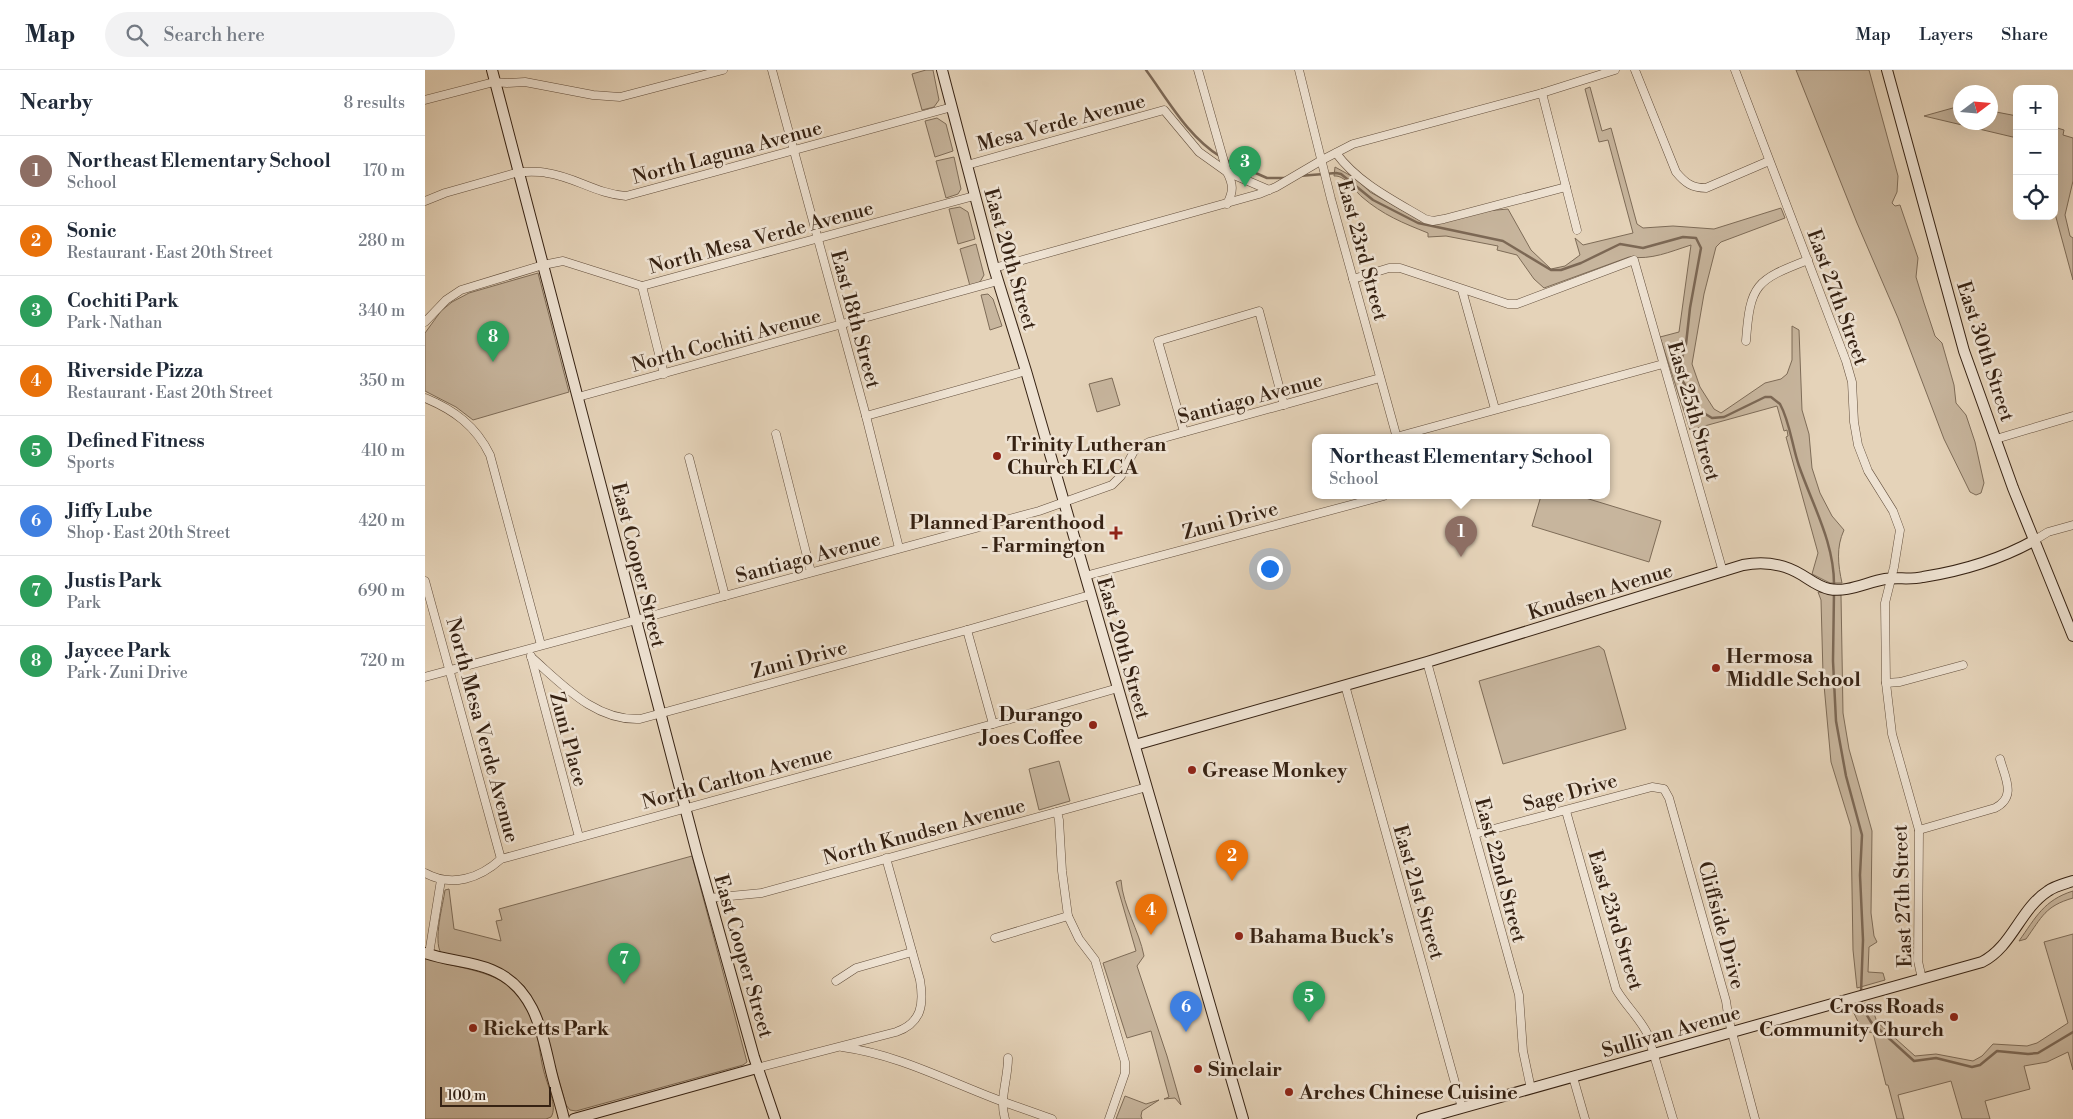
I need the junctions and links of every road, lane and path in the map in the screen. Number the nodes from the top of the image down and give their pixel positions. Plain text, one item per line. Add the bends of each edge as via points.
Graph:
1 (492, 70) edge
2 (723, 70) edge
3 (772, 70) edge
4 (942, 70) edge
5 (1198, 70) edge
6 (1299, 70) edge
7 (1615, 70) edge
8 (1635, 70) edge
9 (1735, 70) edge
10 (1887, 70) edge
11 (494, 82) junction
12 (1542, 93) junction
13 (425, 100) edge
14 (952, 107) junction
15 (793, 150) junction
16 (1336, 153) junction
17 (1322, 160) junction
18 (1769, 162) junction
19 (967, 165) junction
20 (519, 172) junction
21 (1227, 172) junction
22 (1566, 187) junction
23 (1269, 190) junction
24 (974, 196) junction
25 (425, 201) edge
26 (1227, 204) junction
27 (1577, 230) dead end
28 (817, 237) junction
29 (1808, 260) junction
30 (543, 265) junction
31 (994, 268) junction
32 (1353, 279) junction
33 (998, 281) junction
34 (643, 286) junction
35 (1462, 290) junction
36 (425, 322) edge
37 (841, 325) junction
38 (1746, 341) dead end
39 (1663, 364) junction
40 (1026, 371) junction
41 (664, 374) junction
42 (1380, 378) junction
43 (578, 397) junction
44 (425, 398) edge
45 (1285, 405) junction
46 (1495, 409) junction
47 (866, 416) junction
48 (2073, 416) edge
49 (1184, 432) junction
50 (776, 434) dead end
51 (1395, 434) edge
52 (1410, 434) edge
53 (1996, 438) junction
54 (689, 458) dead end
55 (1372, 499) edge
56 (1063, 502) junction
57 (2073, 525) edge
58 (2035, 540) junction
59 (899, 548) junction
60 (811, 572) junction
61 (1723, 572) junction
62 (1085, 576) junction
63 (1891, 578) junction
64 (425, 581) edge
65 (1090, 595) junction
66 (725, 596) junction
67 (635, 620) junction
68 (967, 630) junction
69 (2073, 636) edge
70 (541, 645) junction
71 (529, 648) junction
72 (531, 657) junction
73 (1427, 662) junction
74 (1963, 665) dead end
75 (449, 670) junction
76 (425, 677) edge
77 (1886, 683) junction
78 (1345, 685) junction
79 (1118, 688) junction
80 (660, 714) junction
81 (993, 724) junction
82 (1135, 745) junction
83 (2000, 759) dead end
84 (1147, 786) junction
85 (1669, 798) joint
86 (685, 808) junction
87 (1566, 811) junction
88 (1057, 812) junction
89 (1919, 830) junction
90 (1475, 834) junction
91 (579, 838) junction
92 (886, 858) junction
93 (501, 859) junction
94 (425, 872) edge
95 (441, 880) junction
96 (2073, 881) edge
97 (709, 898) junction
98 (1068, 916) junction
99 (995, 938) dead end
100 (912, 952) junction
101 (427, 953) edge
102 (1922, 979) junction
103 (837, 981) dead end
104 (1732, 1032) junction
105 (837, 1047) junction
106 (1654, 1054) junction
107 (1008, 1058) dead end
108 (757, 1068) junction
109 (1573, 1077) junction
110 (1531, 1089) junction
111 (1002, 1101) junction
112 (1462, 1108) junction
113 (564, 1119) edge
114 (575, 1119) edge
115 (775, 1119) edge
116 (1005, 1119) edge
117 (1052, 1119) edge
118 (1109, 1119) edge
119 (1243, 1119) edge
120 (1423, 1119) edge
121 (1585, 1119) edge
122 (1673, 1119) edge
123 (1755, 1119) edge

1 - 11 street, East Cooper Street
2 - 11 street via 621,97 525,82
3 - 15 street, East 18th Street
4 - 14 street, East 20th Street
5 - 21 street
6 - 17 street, East 23rd Street
7 - 12 street
8 - 18 street via 1676,172 1684,182 1695,188 1706,188
9 - 18 street, East 27th Street
10 - 53 street, East 30th Street via 1957,328
11 - 13 street
11 - 20 street, East Cooper Street
12 - 16 street via 1353,144
12 - 22 street
14 - 15 street, North Laguna Avenue
14 - 19 street, East 20th Street
15 - 20 street, North Laguna Avenue via 626,196 611,195 548,173
15 - 28 street, East 18th Street
16 - 17 street
16 - 22 street via 1343,163 1377,191 1433,221
17 - 23 street
17 - 32 street, East 23rd Street
18 - 29 street, East 27th Street
19 - 21 street, Mesa Verde Avenue via 1164,110 1199,152
19 - 24 street, East 20th Street
20 - 25 street, North Laguna Avenue
20 - 30 street, East Cooper Street
21 - 23 street
21 - 26 street via 1233,193
22 - 27 street
23 - 26 street
24 - 28 street, North Mesa Verde Avenue
24 - 31 street, East 20th Street
26 - 31 street
28 - 34 street, North Mesa Verde Avenue
28 - 37 street, East 18th Street
29 - 38 street via 1776,272 1761,282 1752,297
29 - 63 street, East 27th Street via 1852,382 1858,445 1868,471 1893,511 1900,530
30 - 34 street, North Mesa Verde Avenue via 563,261
30 - 36 street, North Mesa Verde Avenue via 461,290 445,300
30 - 43 street, East Cooper Street
31 - 33 street, East 20th Street
32 - 35 street via 1389,268 1400,268
32 - 42 street, East 23rd Street
33 - 37 street, North Cochiti Avenue
33 - 40 street, East 20th Street
34 - 41 street
35 - 39 street, East 25th Street via 1517,304 1634,260
35 - 46 street
37 - 41 street, North Cochiti Avenue
37 - 47 street, East 18th Street
39 - 46 street
39 - 61 street, East 25th Street
40 - 47 street
40 - 56 street, East 20th Street
41 - 43 street, North Cochiti Avenue
42 - 45 street, Santiago Avenue
42 - 51 street, East 23rd Street
43 - 67 street, East Cooper Street
44 - 70 street via 457,414 485,445 493,464
45 - 49 street, Santiago Avenue
45 - 49 street via 1259,311 1158,341
46 - 52 street
47 - 59 street, East 18th Street
48 - 53 street
49 - 56 street, Santiago Avenue via 1143,444 1134,451 1121,476 1111,485
50 - 60 street
53 - 58 street, East 30th Street
54 - 66 street
55 - 62 street, Zuni Drive
56 - 59 street, Santiago Avenue
56 - 62 street, East 20th Street
57 - 58 street, Knudsen Avenue via 2048,532
58 - 63 street, Knudsen Avenue via 2000,556 1941,573 1922,578
58 - 69 street, East 30th Street
59 - 60 street, Santiago Avenue
60 - 66 street, Santiago Avenue
61 - 63 street, Knudsen Avenue via 1751,564 1778,565 1834,590
61 - 73 street, Knudsen Avenue
62 - 65 street, East 20th Street
63 - 77 street, East 27th Street via 1885,615
64 - 75 street, North Mesa Verde Avenue
65 - 68 street, Zuni Drive
65 - 79 street, East 20th Street
66 - 67 street, Santiago Avenue
67 - 70 street, Santiago Avenue
67 - 80 street, East Cooper Street
68 - 80 street, Zuni Drive
68 - 81 street
70 - 71 street, Santiago Avenue
71 - 72 street, Zuni Place
71 - 75 street, Santiago Avenue
72 - 80 street, Zuni Drive via 571,691 611,717 625,720
72 - 91 street, Zuni Place
73 - 78 street, Knudsen Avenue
73 - 90 street, East 22nd Street
74 - 77 street
75 - 76 street, Santiago Avenue
75 - 93 street, North Mesa Verde Avenue
77 - 89 street, East 27th Street via 1891,734
78 - 82 street, Knudsen Avenue
78 - 112 street, East 21st Street
79 - 81 street, North Carlton Avenue
79 - 82 street, East 20th Street
80 - 86 street, East Cooper Street
81 - 86 street, North Carlton Avenue
82 - 84 street, East 20th Street
83 - 89 street via 2008,786 2004,803
84 - 88 street, North Knudsen Avenue
84 - 119 street, East 20th Street
85 - 87 street, Sage Drive via 1664,789 1653,787
85 - 104 street, Cliffside Drive
86 - 91 street, North Carlton Avenue
86 - 97 street, East Cooper Street
87 - 90 street, Sage Drive
87 - 106 street, East 23rd Street via 1616,989 1643,1025
88 - 92 street, North Knudsen Avenue
88 - 98 street
89 - 102 street, East 27th Street via 1918,961
90 - 110 street, East 22nd Street via 1519,995 1523,1051
91 - 93 street, North Carlton Avenue
92 - 97 street, North Knudsen Avenue via 762,892
92 - 100 street
93 - 95 street, North Carlton Avenue via 474,877
94 - 95 street
95 - 101 street
96 - 102 street, Sullivan Avenue via 2042,895 1992,956 1977,964
97 - 108 street, East Cooper Street
98 - 99 street
98 - 118 street via 1079,939 1095,960 1125,1062 1125,1073
100 - 103 street via 856,968
100 - 105 street via 921,989 921,1007 914,1022 902,1030
101 - 113 street via 493,971 511,981 526,996 538,1021
102 - 104 street, Sullivan Avenue
104 - 106 street, Sullivan Avenue
104 - 123 street, Cliffside Drive
105 - 108 street
105 - 111 street via 871,1051 912,1064
106 - 109 street, Sullivan Avenue
106 - 122 street, East 23rd Street
107 - 111 street
108 - 114 street
108 - 115 street, East Cooper Street
109 - 110 street, Sullivan Avenue
109 - 121 street
110 - 112 street, Sullivan Avenue
111 - 116 street
111 - 117 street
112 - 120 street, Sullivan Avenue

